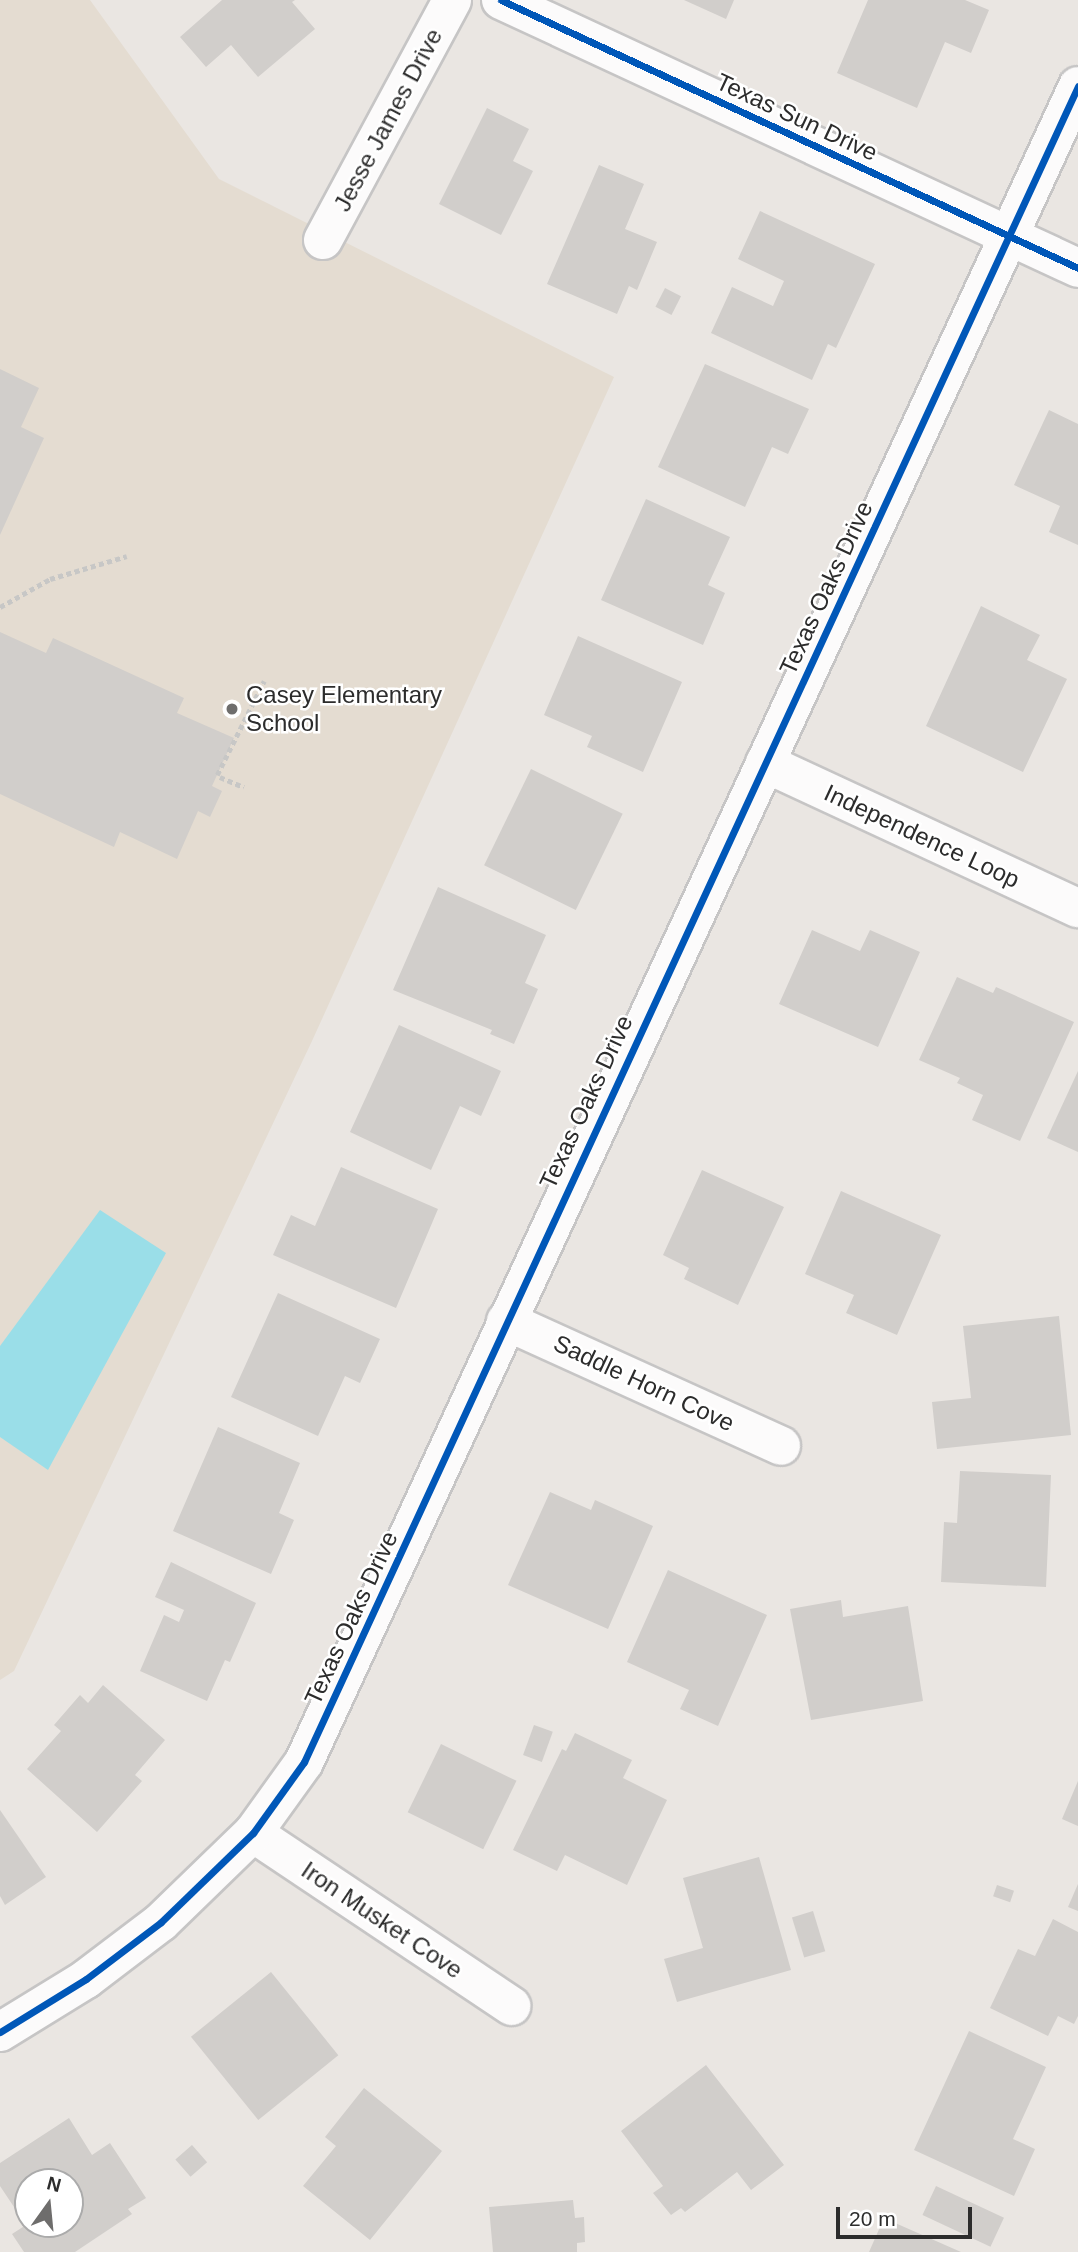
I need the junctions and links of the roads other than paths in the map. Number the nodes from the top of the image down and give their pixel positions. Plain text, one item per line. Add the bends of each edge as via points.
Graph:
1 (452, 0) edge
2 (500, 0) edge
3 (1078, 86) edge
4 (1010, 236) junction
5 (323, 240) dead end
6 (1078, 268) edge
7 (765, 763) junction
8 (1078, 908) edge
9 (506, 1321) junction
10 (781, 1446) dead end
11 (253, 1833) junction
12 (511, 2006) dead end
13 (0, 2032) edge

1 - 5 street, Jesse James Drive
2 - 4 street, Texas Sun Drive
3 - 4 street, Texas Oaks Drive
4 - 6 street, Texas Sun Drive
4 - 7 street, Texas Oaks Drive
7 - 8 street, Independence Loop
7 - 9 street, Texas Oaks Drive
9 - 10 street, Saddle Horn Cove
9 - 11 street, Texas Oaks Drive via 332,1707 304,1762
11 - 12 street, Iron Musket Cove
11 - 13 street, Texas Oaks Drive via 162,1922 86,1979

